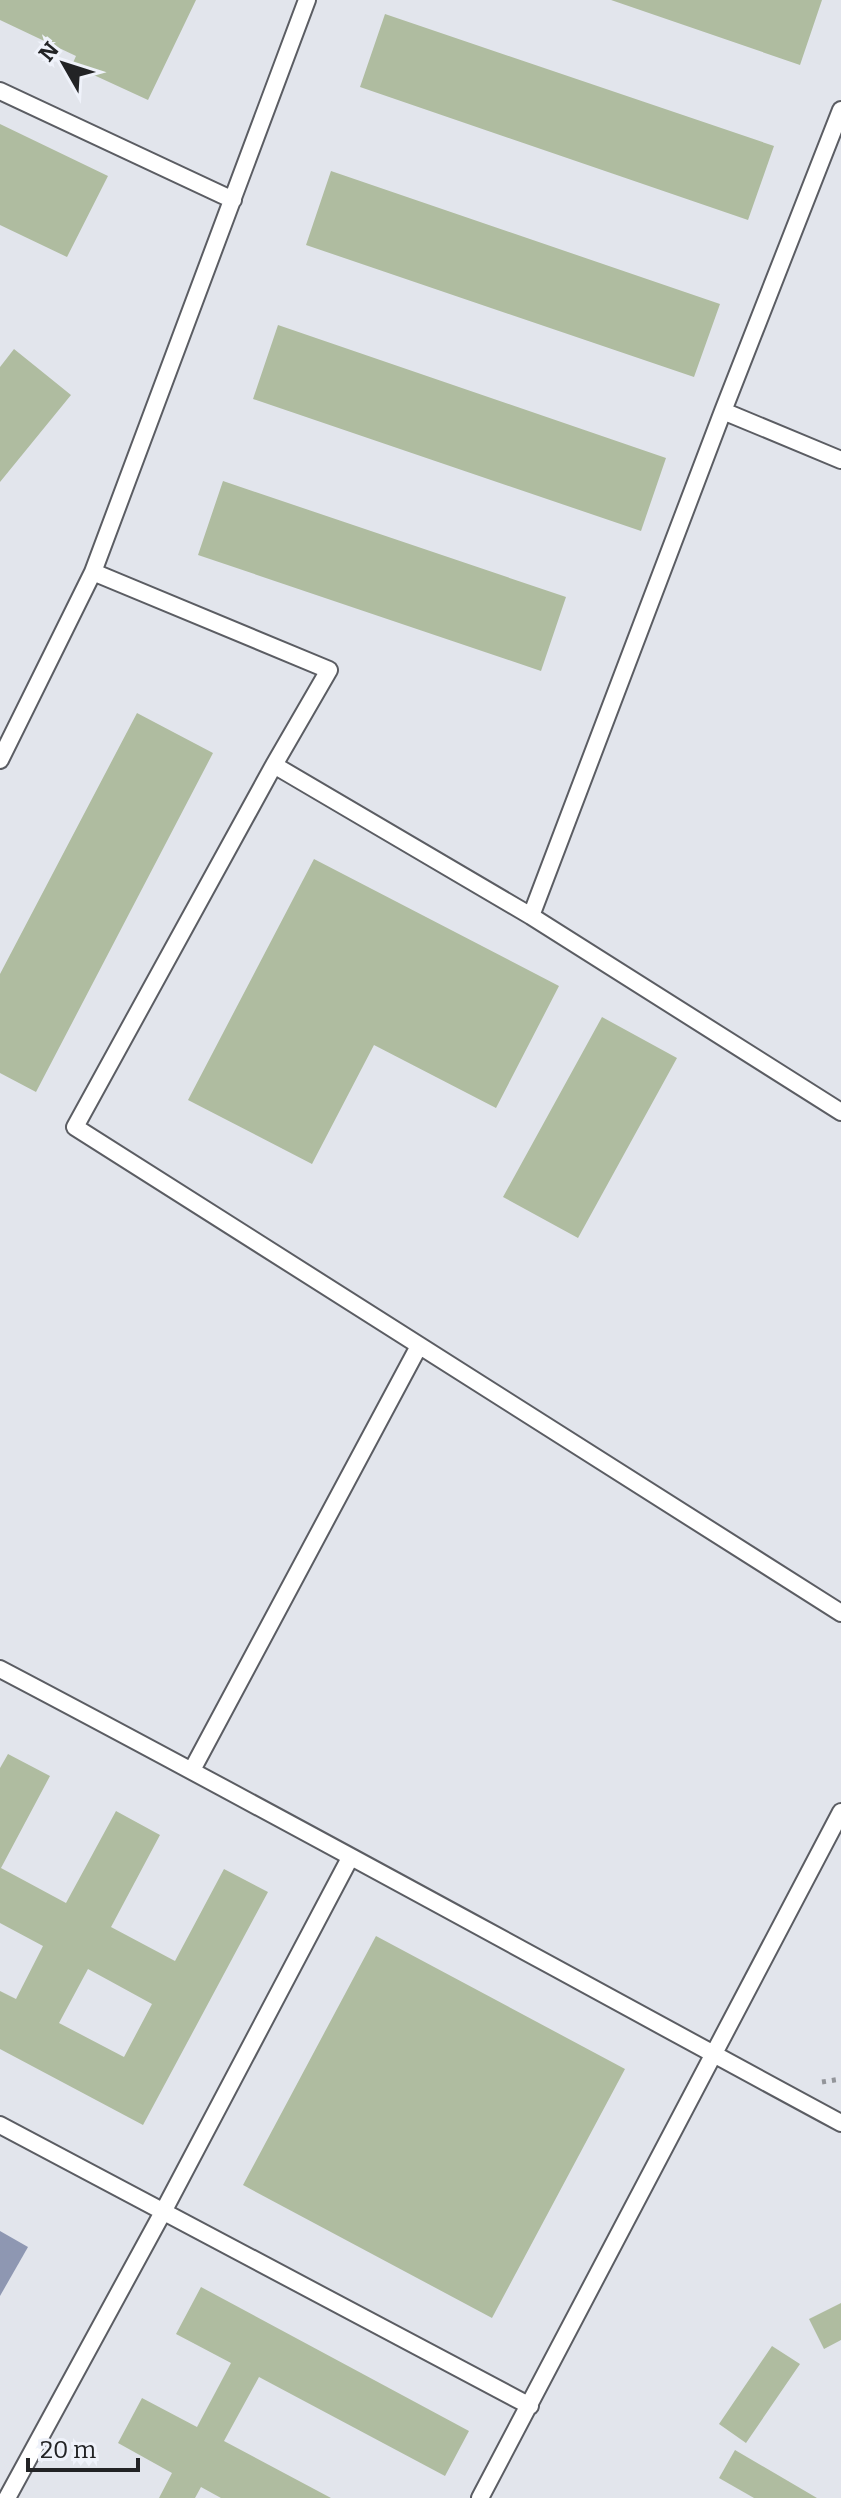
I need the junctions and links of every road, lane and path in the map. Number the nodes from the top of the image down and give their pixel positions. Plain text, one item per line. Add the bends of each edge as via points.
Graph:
1 (307, 0) edge
2 (0, 91) edge
3 (841, 110) edge
4 (233, 200) junction
5 (723, 411) junction
6 (841, 460) edge
7 (93, 572) junction
8 (0, 760) edge
9 (274, 765) junction
10 (531, 916) junction
11 (841, 1112) edge
12 (419, 1346) junction
13 (841, 1613) edge
14 (0, 1669) edge
15 (192, 1770) junction
16 (841, 1812) edge
17 (350, 1858) junction
18 (714, 2055) junction
19 (841, 2123) edge
20 (0, 2125) edge
21 (163, 2212) junction
22 (530, 2406) junction
23 (7, 2498) edge
24 (480, 2498) edge

1 - 4 lane
2 - 4 lane
3 - 5 lane
4 - 7 lane
5 - 6 lane
5 - 10 lane
7 - 8 lane
7 - 9 lane via 329,670
9 - 10 lane
9 - 12 lane via 75,1127
10 - 11 lane
12 - 13 lane
12 - 15 lane
14 - 15 lane
15 - 17 lane
16 - 18 lane
17 - 18 lane
17 - 21 lane
18 - 19 lane
18 - 22 lane
20 - 21 lane
21 - 22 lane
21 - 23 lane
22 - 24 lane

